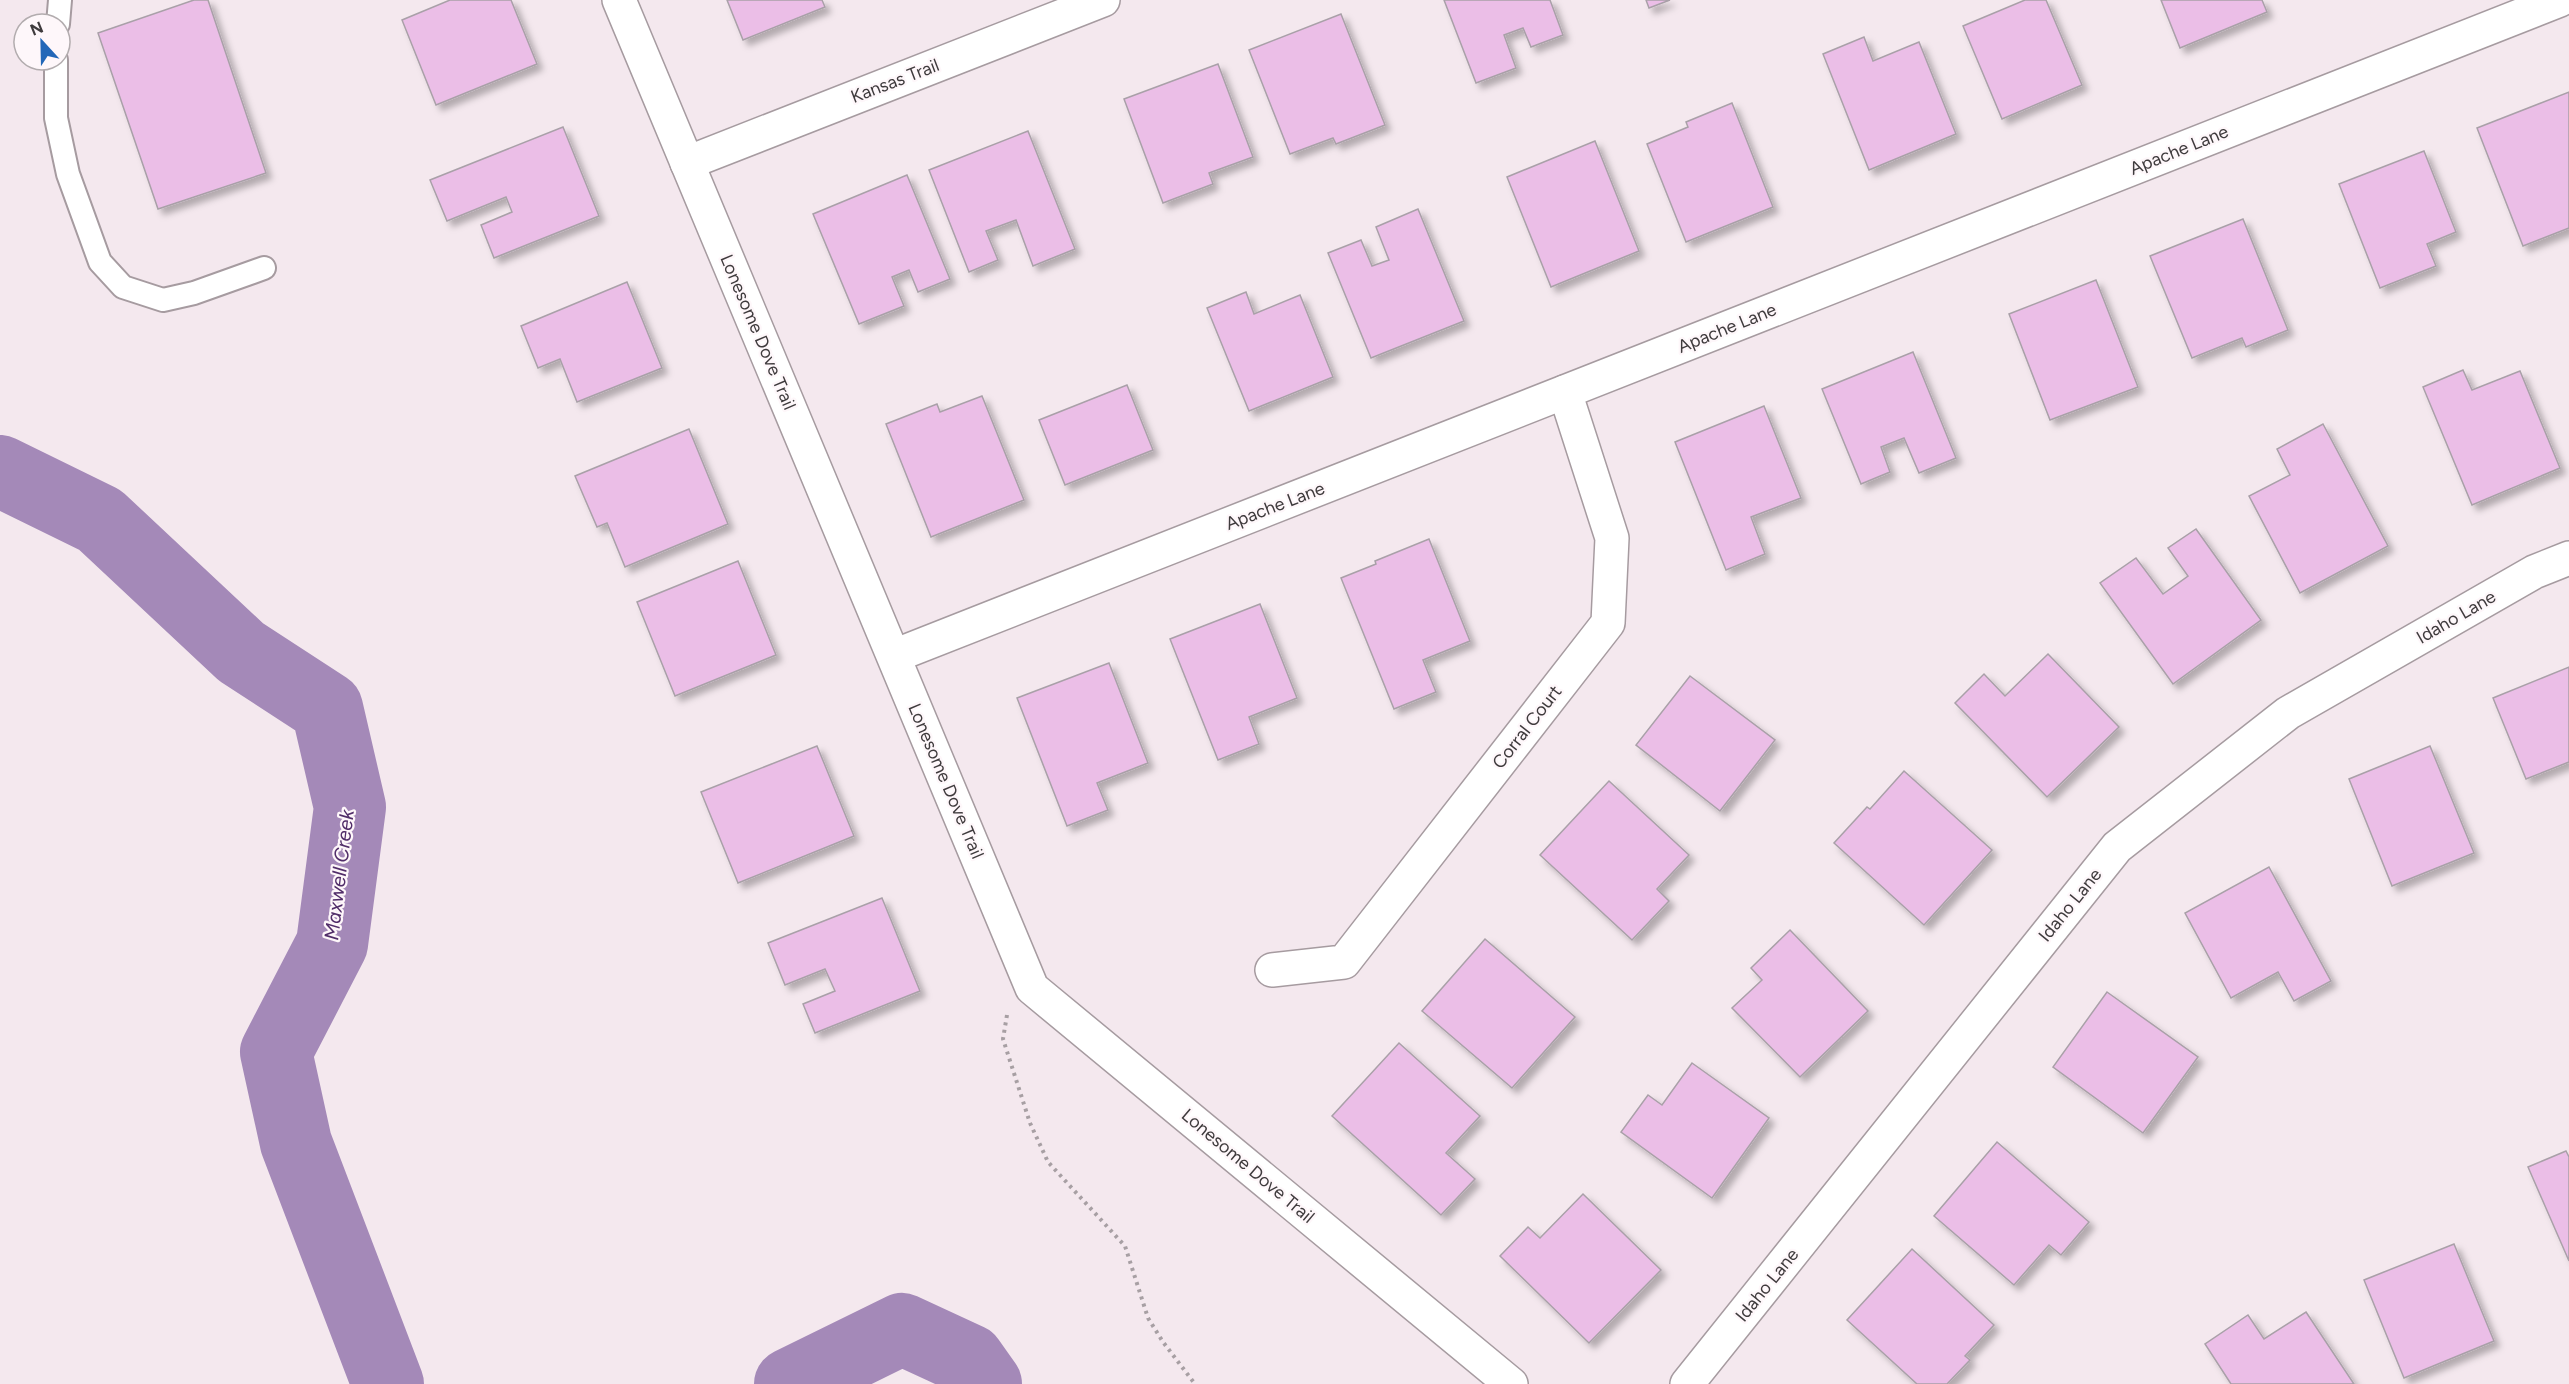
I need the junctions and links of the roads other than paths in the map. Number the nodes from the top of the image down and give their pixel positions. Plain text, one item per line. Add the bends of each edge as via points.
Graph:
1 (619, 0) edge
2 (1103, 0) edge
3 (2560, 0) edge
4 (56, 72) edge
5 (687, 163) junction
6 (264, 268) dead end
7 (1564, 392) junction
8 (2569, 558) edge
9 (894, 656) junction
10 (1272, 970) dead end
11 (1511, 1384) edge
12 (1687, 1384) edge

1 - 5 street, Lonesome Dove Trail
2 - 5 street, Kansas Trail
3 - 7 street, Apache Lane
4 - 6 lane via 56,118 68,174 100,262 123,287 164,300
5 - 9 street, Lonesome Dove Trail
7 - 9 street, Apache Lane
7 - 10 street, Corral Court via 1612,538 1608,623 1344,962
8 - 12 street, Idaho Lane via 2534,572 2288,713 2117,847
9 - 11 street, Lonesome Dove Trail via 1032,988

